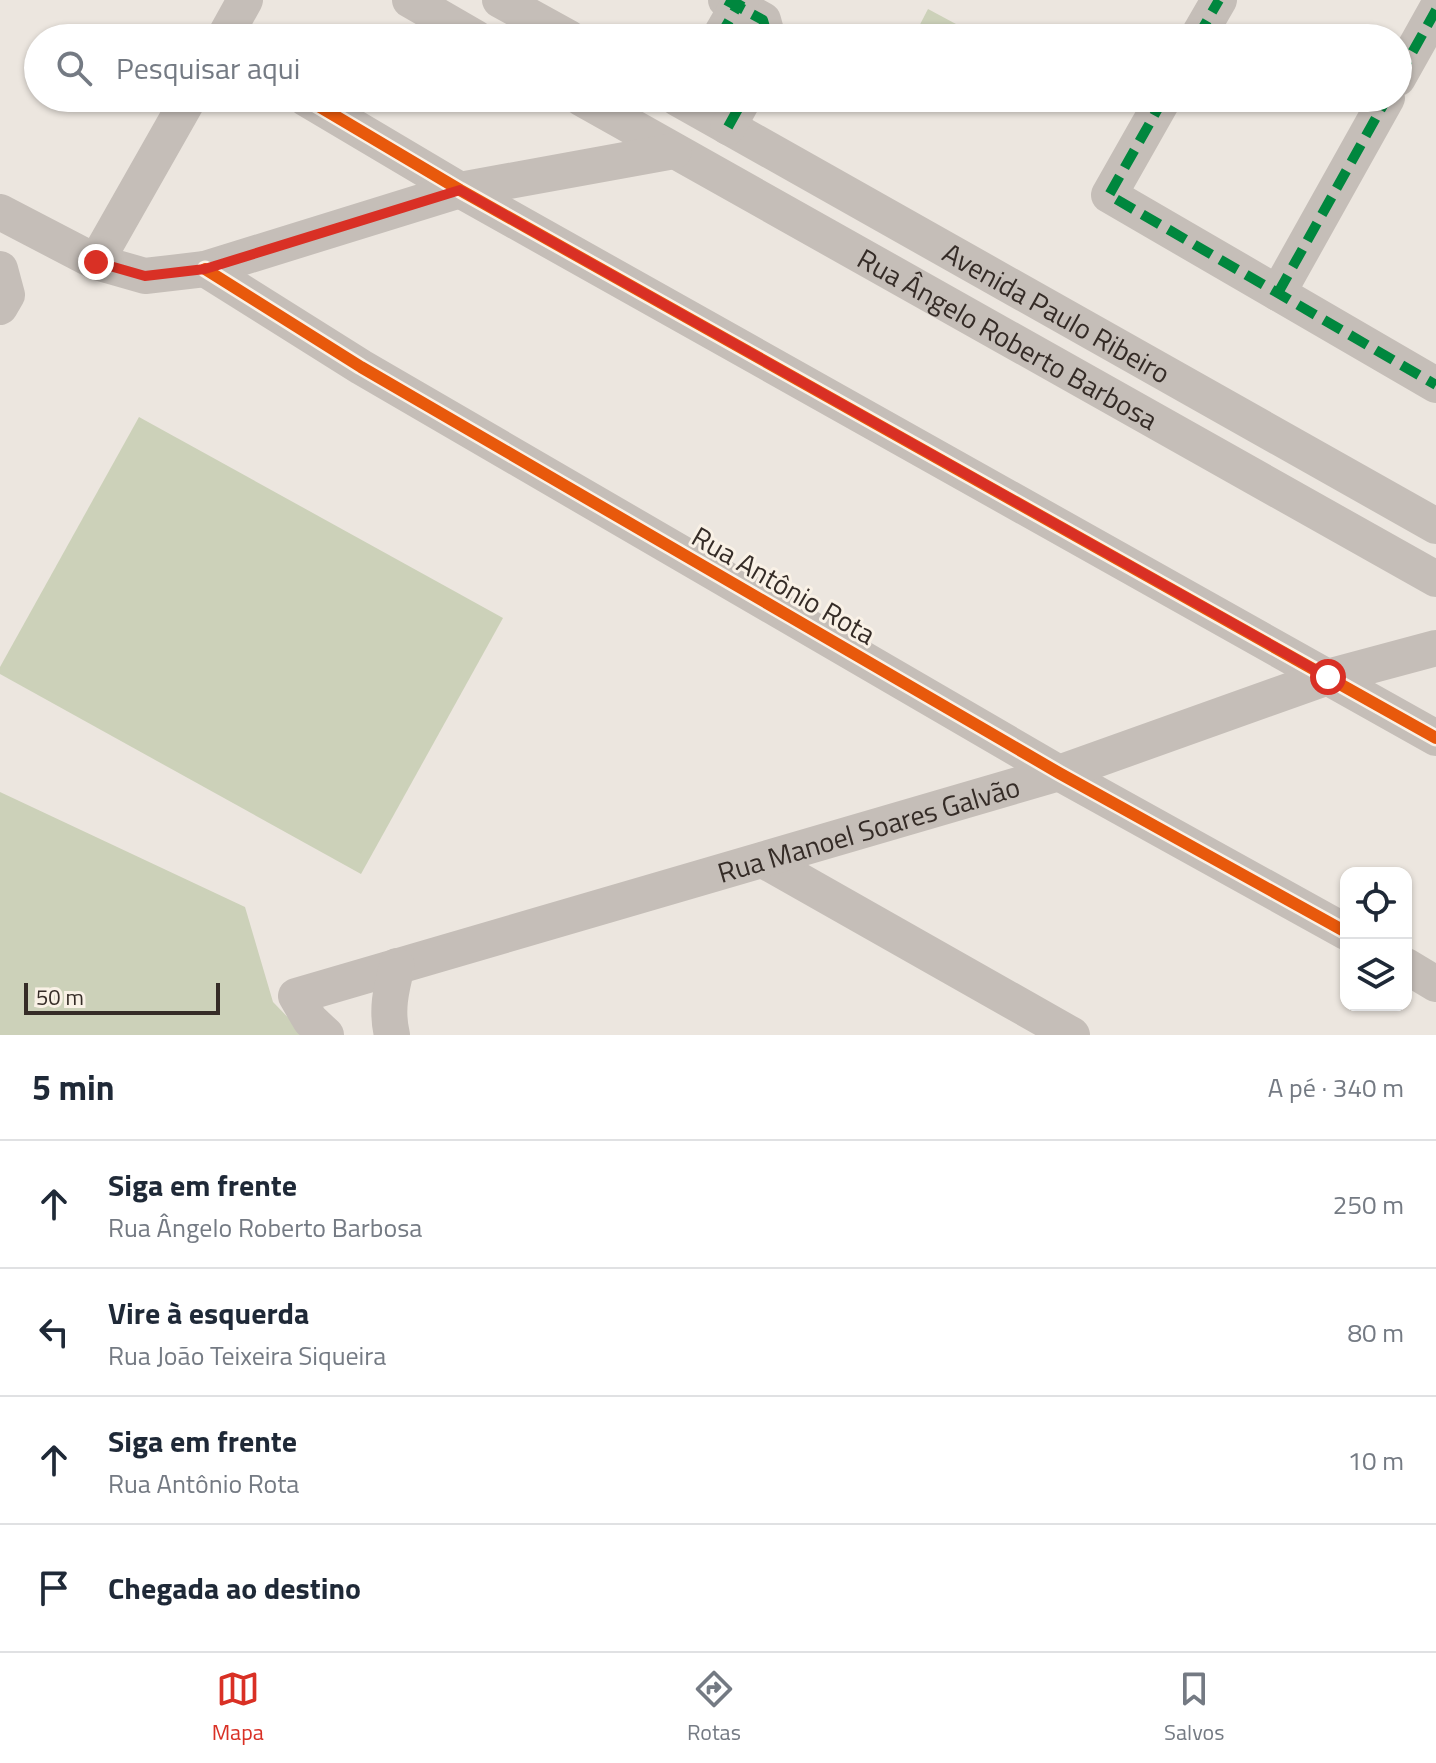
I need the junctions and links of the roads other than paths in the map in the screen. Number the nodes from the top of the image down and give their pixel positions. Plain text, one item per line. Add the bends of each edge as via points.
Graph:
1 (245, 0) edge
2 (410, 0) edge
3 (500, 0) edge
4 (1219, 0) edge
5 (734, 2) edge
6 (1436, 10) edge
7 (232, 24) edge
8 (452, 24) edge
9 (544, 24) edge
10 (725, 24) edge
11 (764, 24) edge
12 (1205, 24) edge
13 (1412, 53) edge
14 (181, 112) edge
15 (329, 112) edge
16 (606, 112) edge
17 (736, 112) edge
18 (1156, 112) edge
19 (1379, 112) edge
20 (674, 151) junction
21 (460, 190) junction
22 (0, 212) edge
23 (96, 262) junction
24 (0, 269) edge
25 (205, 269) junction
26 (1278, 293) junction
27 (0, 307) edge
28 (1434, 379) edge
29 (1436, 526) edge
30 (1436, 579) edge
31 (1436, 648) edge
32 (1328, 677) junction
33 (1436, 738) edge
34 (1059, 773) junction
35 (763, 860) junction
36 (1340, 929) edge
37 (397, 966) junction
38 (1412, 970) edge
39 (1436, 984) edge
40 (326, 1035) edge
41 (392, 1035) edge
42 (1072, 1035) edge

1 - 7 street
2 - 8 street
3 - 9 street
4 - 12 street
5 - 10 street
5 - 11 street
6 - 13 street
14 - 23 street
15 - 21 street
16 - 20 street, Rua Ângelo Roberto Barbosa
17 - 29 street, Avenida Paulo Ribeiro
18 - 26 street via 1109,195
19 - 26 street
20 - 21 street
20 - 30 street, Rua Ângelo Roberto Barbosa
21 - 25 street
21 - 32 street
22 - 23 street
23 - 25 street via 145,276
24 - 27 street via 7,295
25 - 34 street, Rua Antônio Rota via 361,367
26 - 28 street
31 - 32 street, Rua Manoel Soares Galvão
32 - 33 street
32 - 34 street, Rua Manoel Soares Galvão
34 - 35 street, Rua Manoel Soares Galvão
34 - 36 street, Rua Antônio Rota
35 - 37 street, Rua Manoel Soares Galvão
35 - 42 street
37 - 40 street, Rua Manoel Soares Galvão via 296,996
37 - 41 street via 388,1018
38 - 39 street

